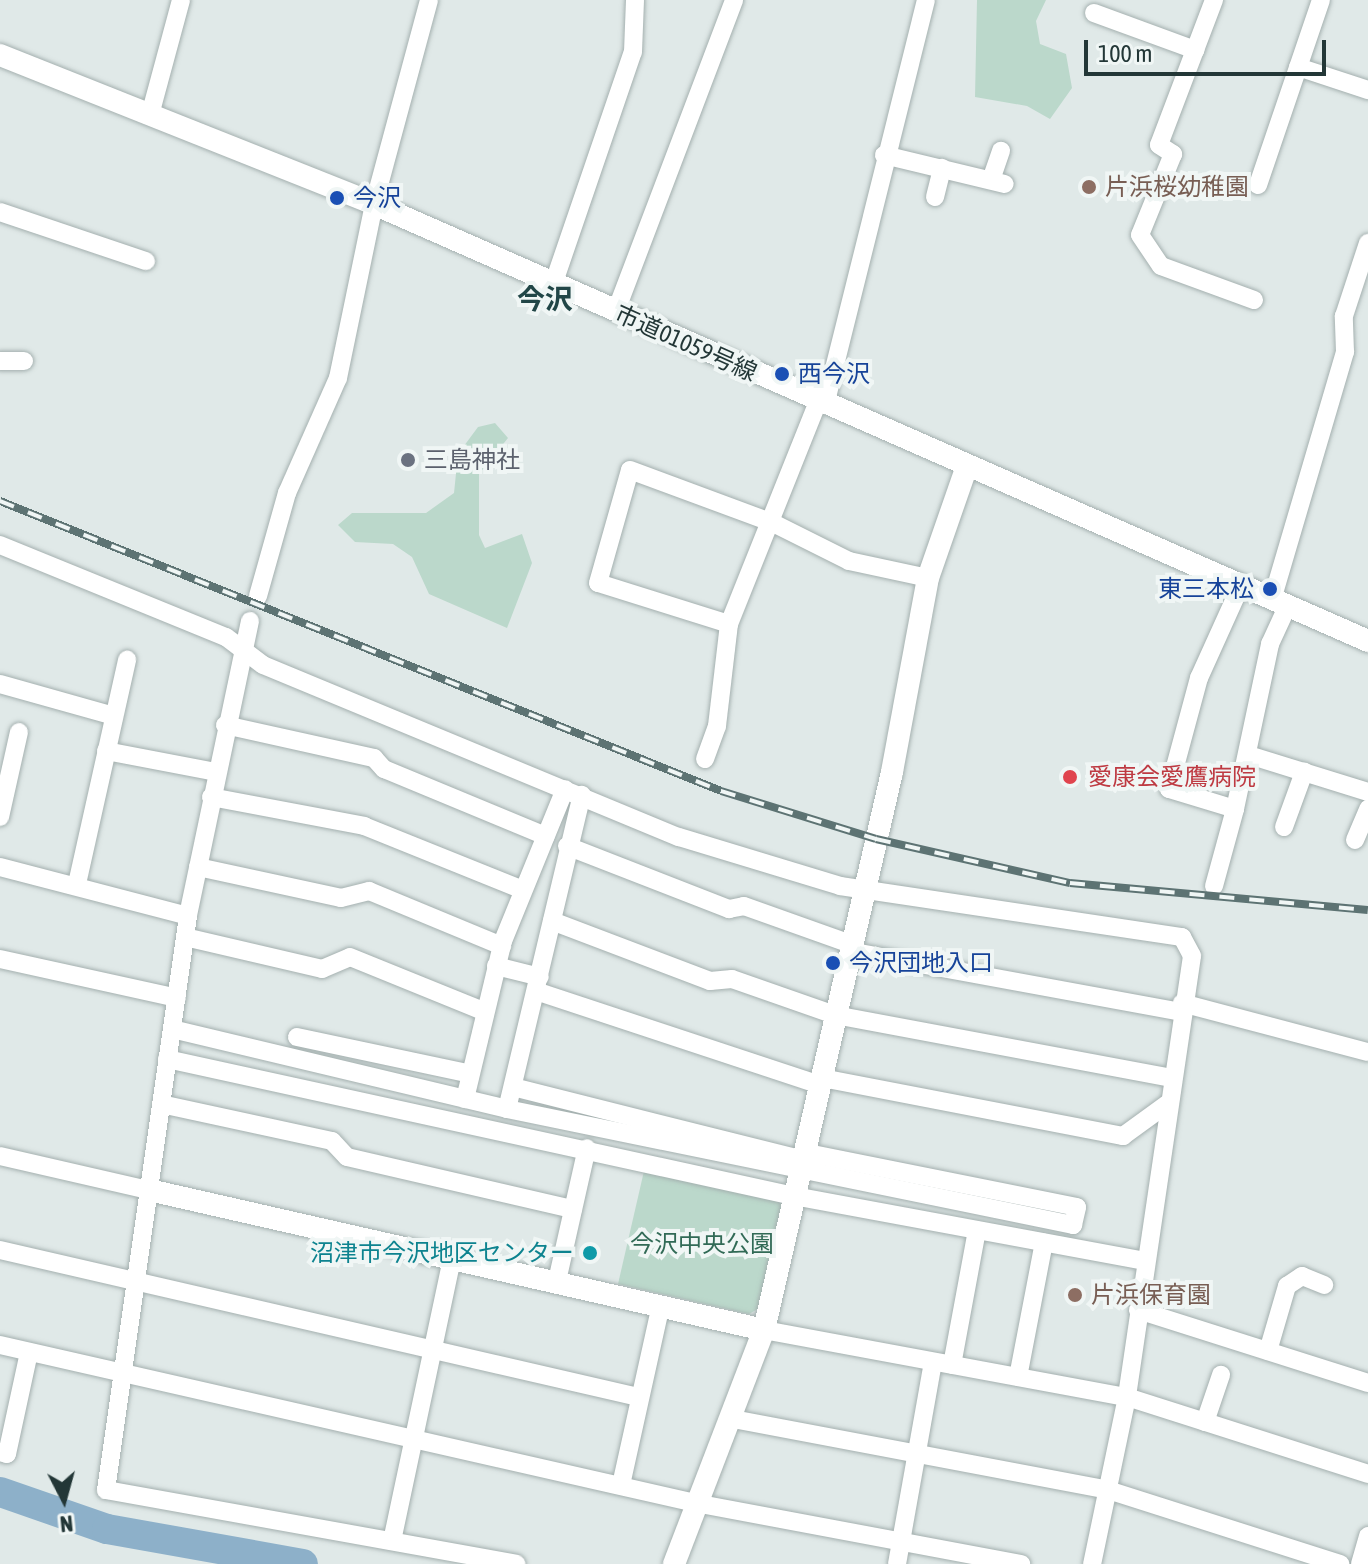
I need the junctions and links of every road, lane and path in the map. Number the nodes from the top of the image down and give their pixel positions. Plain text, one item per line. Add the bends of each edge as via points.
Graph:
1 (181, 0) edge
2 (429, 0) edge
3 (635, 0) edge
4 (734, 0) edge
5 (926, 0) edge
6 (1214, 0) edge
7 (1321, 0) edge
8 (1094, 13) dead end
9 (1195, 50) junction
10 (0, 55) edge
11 (1298, 67) junction
12 (1368, 90) edge
13 (150, 115) junction
14 (1001, 151) dead end
15 (884, 155) junction
16 (942, 168) junction
17 (1258, 185) dead end
18 (935, 197) dead end
19 (374, 204) junction
20 (0, 212) edge
21 (1368, 243) edge
22 (146, 261) dead end
23 (553, 285) junction
24 (1254, 300) dead end
25 (616, 311) junction
26 (0, 361) edge
27 (24, 361) dead end
28 (821, 403) junction
29 (967, 466) junction
30 (773, 523) junction
31 (0, 545) edge
32 (928, 578) junction
33 (1240, 587) junction
34 (258, 596) dead end
35 (1280, 603) junction
36 (250, 621) dead end
37 (729, 624) junction
38 (1368, 641) edge
39 (244, 652) junction
40 (127, 660) dead end
41 (0, 684) edge
42 (114, 716) junction
43 (225, 725) junction
44 (19, 732) dead end
45 (106, 751) junction
46 (1252, 756) junction
47 (705, 759) dead end
48 (216, 772) junction
49 (1304, 772) junction
50 (574, 792) junction
51 (1368, 792) edge
52 (211, 797) junction
53 (1235, 809) junction
54 (1368, 809) edge
55 (0, 817) edge
56 (1284, 827) dead end
57 (546, 836) junction
58 (1355, 840) dead end
59 (567, 846) junction
60 (0, 867) edge
61 (198, 867) junction
62 (77, 884) junction
63 (1214, 886) dead end
64 (863, 889) junction
65 (523, 890) junction
66 (188, 916) junction
67 (552, 921) junction
68 (185, 937) junction
69 (502, 946) junction
70 (850, 947) junction
71 (0, 959) edge
72 (496, 966) junction
73 (538, 984) junction
74 (177, 998) junction
75 (1182, 1007) junction
76 (483, 1011) junction
77 (835, 1015) junction
78 (172, 1029) junction
79 (297, 1037) dead end
80 (1368, 1052) edge
81 (167, 1059) junction
82 (310, 1062) junction
83 (467, 1073) junction
84 (1171, 1078) junction
85 (821, 1082) junction
86 (513, 1087) junction
87 (308, 1088) junction
88 (465, 1099) junction
89 (161, 1104) junction
90 (1167, 1104) junction
91 (507, 1109) junction
92 (587, 1148) junction
93 (0, 1156) edge
94 (804, 1162) junction
95 (149, 1190) junction
96 (794, 1196) junction
97 (573, 1209) junction
98 (977, 1230) junction
99 (1044, 1242) junction
100 (0, 1250) edge
101 (452, 1258) junction
102 (1145, 1261) junction
103 (139, 1280) junction
104 (557, 1281) junction
105 (1324, 1285) dead end
106 (661, 1305) junction
107 (1138, 1310) junction
108 (764, 1330) junction
109 (0, 1345) edge
110 (433, 1349) junction
111 (1268, 1351) junction
112 (29, 1352) junction
113 (933, 1362) junction
114 (952, 1365) junction
115 (126, 1374) junction
116 (1221, 1375) dead end
117 (1018, 1377) junction
118 (1368, 1383) edge
119 (638, 1397) junction
120 (1127, 1397) junction
121 (733, 1419) junction
122 (1205, 1422) junction
123 (415, 1440) junction
124 (919, 1450) junction
125 (0, 1452) edge
126 (1368, 1474) edge
127 (621, 1485) junction
128 (1108, 1490) junction
129 (695, 1503) junction
130 (1368, 1536) edge
131 (392, 1541) junction
132 (901, 1541) junction
133 (516, 1564) edge
134 (674, 1564) edge
135 (897, 1564) edge
136 (1021, 1564) edge
137 (1092, 1564) edge
138 (1340, 1564) edge
139 (1360, 1564) edge

1 - 13 street
2 - 19 street
3 - 23 street via 633,52
4 - 25 street
5 - 15 street
6 - 9 street
7 - 11 street
8 - 9 street
9 - 24 street via 1159,145 1173,154 1140,235 1161,266
10 - 13 street, 市道01059号線
11 - 12 street
11 - 17 street
13 - 19 street, 市道01059号線
14 - 16 street via 998,182
15 - 16 street
15 - 28 street
16 - 18 street
19 - 23 street, 市道01059号線
19 - 34 street via 338,378 287,493
20 - 22 street
21 - 35 street via 1344,316 1345,352
23 - 25 street, 市道01059号線
25 - 28 street, 市道01059号線
26 - 27 street
28 - 29 street, 市道01059号線
28 - 30 street
29 - 32 street
29 - 33 street, 市道01059号線
30 - 32 street via 849,561
30 - 37 street
30 - 37 street via 630,470 598,583
31 - 39 street via 226,637
32 - 64 street
33 - 35 street, 市道01059号線
33 - 53 street via 1199,678 1169,789
35 - 38 street, 市道01059号線
35 - 46 street
36 - 39 street
37 - 47 street via 717,726
39 - 43 street
39 - 50 street
40 - 42 street
41 - 42 street
42 - 45 street
43 - 48 street
43 - 57 street via 374,758 384,769
44 - 55 street
45 - 48 street
45 - 62 street
46 - 49 street
46 - 53 street
48 - 52 street
49 - 51 street
49 - 56 street
50 - 57 street
50 - 59 street
50 - 64 street via 679,837
52 - 61 street
52 - 65 street via 364,826
53 - 63 street
54 - 58 street
57 - 65 street
59 - 67 street
59 - 70 street via 729,909 744,906
60 - 62 street
61 - 66 street
61 - 69 street via 341,898 369,891
62 - 66 street
64 - 70 street
64 - 75 street via 1182,937 1192,956
65 - 69 street
66 - 68 street
67 - 73 street
67 - 77 street via 710,981 732,979
68 - 74 street
68 - 76 street via 322,969 350,957
69 - 72 street
70 - 75 street
70 - 77 street
71 - 74 street
72 - 73 street
72 - 76 street
73 - 85 street
73 - 86 street
74 - 78 street
75 - 80 street
75 - 84 street
76 - 83 street
77 - 84 street
77 - 85 street
78 - 81 street
78 - 82 street
79 - 83 street
81 - 87 street
81 - 89 street
82 - 87 street
82 - 88 street
83 - 88 street
84 - 90 street
85 - 90 street via 1123,1136
85 - 94 street
86 - 91 street
86 - 94 street
87 - 92 street
88 - 91 street
89 - 95 street
89 - 97 street via 332,1141 347,1157
90 - 102 street
91 - 94 street
92 - 96 street
92 - 97 street
93 - 95 street
94 - 94 street via 1073,1225 1077,1207
94 - 96 street
95 - 101 street
95 - 103 street
96 - 98 street
96 - 108 street
97 - 104 street
98 - 99 street
98 - 114 street
99 - 102 street
99 - 117 street
100 - 103 street
101 - 104 street
101 - 110 street
102 - 107 street
103 - 110 street
103 - 115 street
104 - 106 street
105 - 111 street via 1302,1276 1287,1286
106 - 108 street
106 - 119 street
107 - 111 street
107 - 120 street
108 - 113 street
108 - 121 street
109 - 112 street
110 - 119 street
110 - 123 street
111 - 118 street
112 - 115 street
112 - 125 street via 7,1454
113 - 114 street
113 - 124 street
114 - 117 street
115 - 123 street
115 - 131 street via 106,1490
116 - 122 street
117 - 120 street
119 - 127 street
120 - 122 street
120 - 128 street
121 - 124 street
121 - 129 street
122 - 126 street
123 - 127 street
123 - 131 street
124 - 128 street
124 - 132 street
127 - 129 street
128 - 137 street
128 - 138 street
129 - 132 street
129 - 134 street
130 - 139 street
131 - 133 street
132 - 135 street
132 - 136 street

